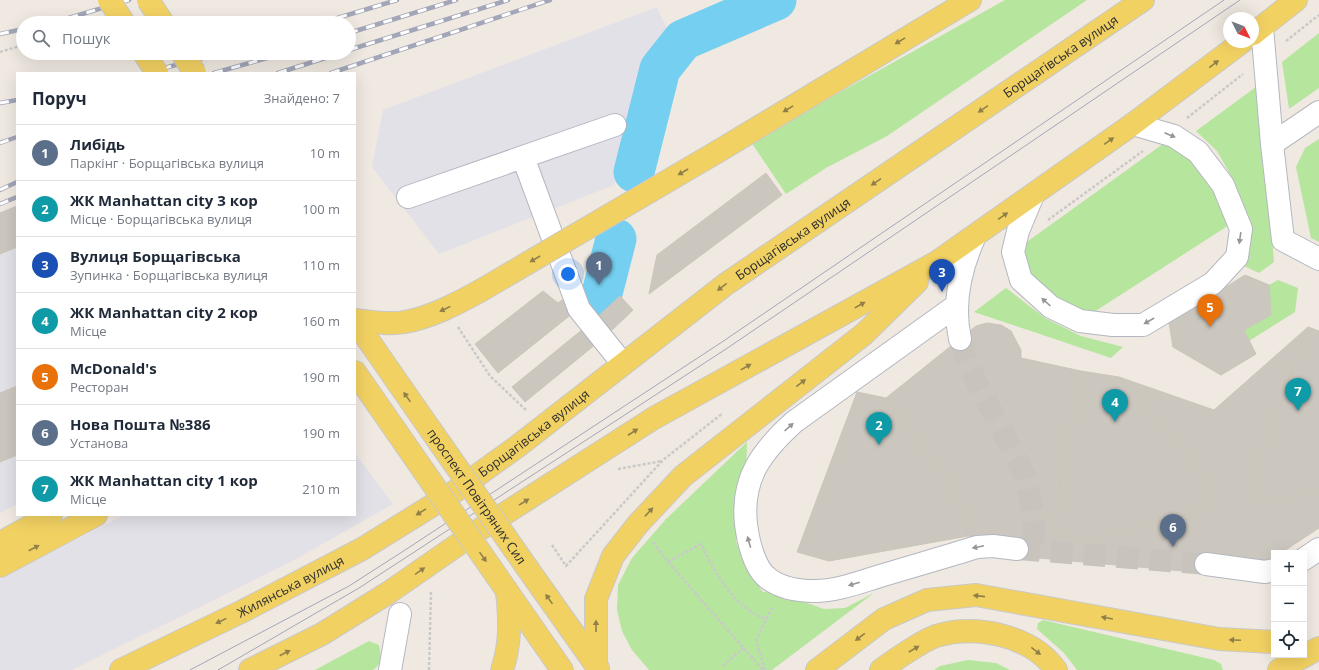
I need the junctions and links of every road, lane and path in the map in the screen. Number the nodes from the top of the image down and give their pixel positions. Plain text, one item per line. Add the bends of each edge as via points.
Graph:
1 (109, 0) edge
2 (148, 0) edge
3 (970, 0) edge
4 (1143, 0) edge
5 (1296, 0) edge
6 (119, 16) edge
7 (158, 16) edge
8 (1259, 28) edge
9 (1259, 45) edge
10 (16, 47) edge
11 (1234, 48) edge
12 (0, 52) edge
13 (149, 60) edge
14 (187, 60) edge
15 (156, 72) edge
16 (194, 72) edge
17 (1319, 112) edge
18 (1133, 124) junction
19 (615, 125) dead end
20 (1272, 144) junction
21 (523, 157) junction
22 (1033, 195) junction
23 (408, 197) dead end
24 (975, 236) junction
25 (1319, 258) edge
26 (937, 262) junction
27 (957, 304) junction
28 (356, 321) edge
29 (356, 322) edge
30 (456, 325) dead end
31 (960, 339) tunnel mouth
32 (623, 364) junction
33 (356, 375) edge
34 (361, 392) edge
35 (526, 410) dead end
36 (615, 470) dead end
37 (454, 492) joint
38 (49, 516) edge
39 (94, 516) edge
40 (649, 537) dead end
41 (0, 543) edge
42 (552, 545) dead end
43 (1017, 549) tunnel mouth
44 (1319, 549) edge
45 (1307, 557) edge
46 (668, 562) junction
47 (1206, 564) tunnel mouth
48 (0, 566) edge
49 (1271, 571) edge
50 (507, 591) junction
51 (431, 592) dead end
52 (400, 614) dead end
53 (1271, 642) edge
54 (1307, 644) edge
55 (1319, 644) edge
56 (743, 648) junction
57 (1319, 648) edge
58 (723, 666) dead end
59 (598, 668) edge
60 (121, 670) edge
61 (250, 670) edge
62 (390, 670) edge
63 (429, 670) edge
64 (502, 670) edge
65 (562, 670) edge
66 (764, 670) edge
67 (817, 670) edge
68 (881, 670) edge
69 (1056, 670) edge
70 (1279, 670) edge

1 - 6 main road, bridge
2 - 7 main road, bridge
3 -> 28 main road, bridge via 717,152 440,312 404,322
4 -> 32 main road, Борщагівська вулиця via 726,284
5 - 8 main road
9 - 20 lane
10 - 12 path
18 -> 11 main road
13 - 15 main road, bridge
14 - 16 main road, bridge
17 - 20 lane
22 -> 18 main road
18 -> 22 lane via 1174,136 1198,152 1223,185 1241,229 1237,257 1213,284 1143,325 1113,326 1080,321 1051,307 1021,280 1013,252 1018,231
19 - 21 lane
20 - 25 lane via 1283,240
21 - 23 lane
21 - 32 lane via 579,309
24 -> 22 main road
24 - 26 main road
24 - 27 lane via 961,273
59 -> 26 main road via 596,599 613,556 638,524 683,476 864,334
61 -> 26 main road via 322,634 388,593 479,530 654,418
27 - 31 lane
43 -> 27 lane via 977,547 845,586 816,591 791,589 768,579 758,564 748,540 745,516 748,486 759,459 775,439 794,422
59 -> 29 main road, проспект Повітряних Сил, bridge
30 - 35 path via 490,376
32 - 37 main road, Борщагівська вулиця
33 - 34 main road
34 -> 50 main road, bridge via 404,444
36 - 42 path via 663,460 566,566
37 -> 60 main road, Жилянська вулиця via 362,549 243,611
38 - 41 main road
48 -> 39 main road
40 - 46 path
44 - 45 lane
46 - 56 path
46 - 66 path via 701,544 719,578 732,593 757,616 766,619 756,640
47 - 49 lane
50 - 64 main road via 511,628 508,654
50 - 65 main road
51 - 63 path
52 - 62 lane
53 -> 67 main road via 1220,639 976,595 927,600 884,619
54 - 55 main road
56 - 58 path
56 - 66 path
57 - 70 main road
68 -> 69 main road via 936,636 971,631 1006,636 1034,648

